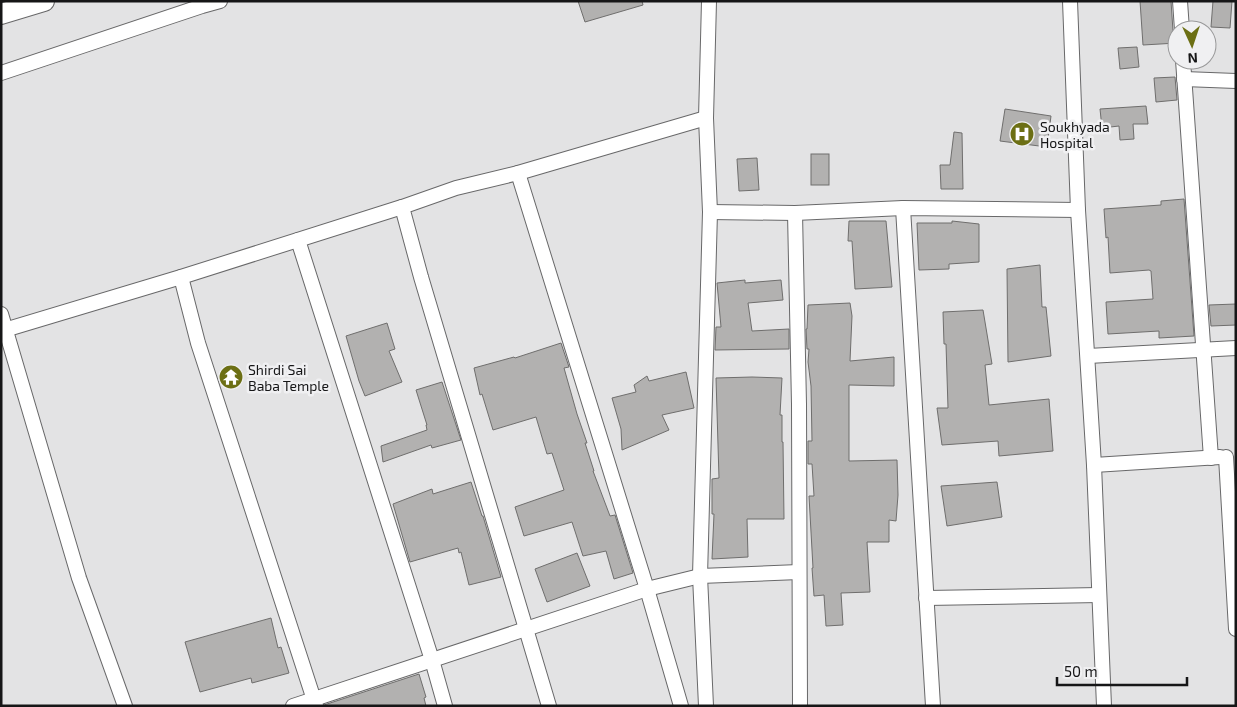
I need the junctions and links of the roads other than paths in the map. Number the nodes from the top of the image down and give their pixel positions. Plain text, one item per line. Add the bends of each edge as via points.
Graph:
1 (44, 1) edge
2 (220, 1) edge
3 (709, 1) edge
4 (1070, 1) edge
5 (1180, 1) edge
6 (1, 14) edge
7 (1181, 20) edge
8 (1184, 70) edge
9 (1, 73) edge
10 (1184, 79) junction
11 (1236, 81) edge
12 (706, 118) junction
13 (518, 173) junction
14 (402, 207) junction
15 (903, 208) junction
16 (1078, 210) junction
17 (710, 212) junction
18 (794, 214) junction
19 (298, 240) junction
20 (181, 276) junction
21 (1, 314) edge
22 (4, 330) edge
23 (1236, 348) edge
24 (1204, 349) junction
25 (1088, 356) junction
26 (1231, 457) edge
27 (1211, 458) junction
28 (1094, 465) junction
29 (799, 572) junction
30 (700, 576) junction
31 (647, 589) junction
32 (1099, 595) junction
33 (926, 598) junction
34 (526, 629) junction
35 (1236, 629) edge
36 (432, 660) junction
37 (315, 703) edge
38 (125, 706) edge
39 (293, 706) edge
40 (446, 706) edge
41 (549, 706) edge
42 (681, 706) edge
43 (706, 706) edge
44 (800, 706) edge
45 (933, 706) edge
46 (1104, 706) edge

1 - 6 main road
2 - 9 street
3 - 12 street
4 - 16 street
5 - 7 street
8 - 10 street
10 - 11 street
10 - 24 street
12 - 13 street
12 - 17 street
13 - 14 street via 456,188
13 - 31 street
14 - 19 street
14 - 34 street
15 - 16 street
15 - 18 street
15 - 33 street
16 - 25 street
17 - 18 street
17 - 30 street
18 - 29 street via 800,404
19 - 20 street
19 - 36 street
20 - 22 street
20 - 37 street via 198,343
21 - 22 street
22 - 38 street via 79,578
23 - 24 street
24 - 25 street
24 - 27 street
25 - 28 street
26 - 27 street
26 - 35 street
27 - 28 street
28 - 32 street
29 - 30 street
29 - 44 street
30 - 31 street
30 - 43 street
31 - 34 street
31 - 42 street
32 - 33 street
32 - 46 street
33 - 45 street
34 - 36 street
34 - 41 street
36 - 37 street
36 - 40 street
37 - 39 street

